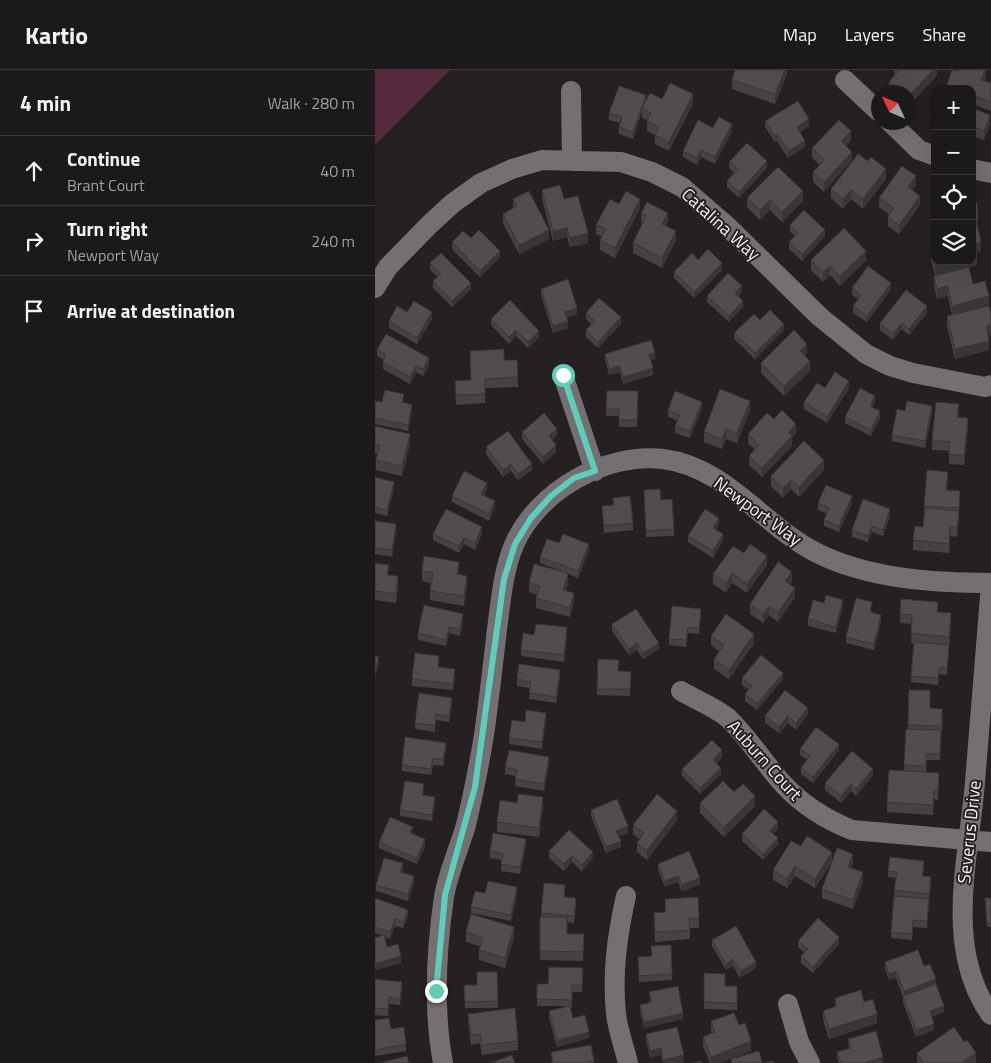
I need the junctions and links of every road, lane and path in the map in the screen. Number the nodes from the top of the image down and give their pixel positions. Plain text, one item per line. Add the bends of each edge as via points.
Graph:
1 (845, 80) dead end
2 (571, 91) dead end
3 (871, 104) edge
4 (898, 130) edge
5 (931, 154) edge
6 (572, 161) junction
7 (976, 170) edge
8 (991, 173) edge
9 (375, 288) edge
10 (563, 375) dead end
11 (991, 386) edge
12 (595, 471) junction
13 (991, 584) edge
14 (681, 691) dead end
15 (969, 840) junction
16 (991, 842) edge
17 (626, 896) dead end
18 (788, 1004) dead end
19 (991, 1015) edge
20 (443, 1063) edge
21 (629, 1063) edge
22 (810, 1063) edge

1 - 3 street
2 - 6 street
4 - 5 street via 919,150
6 - 9 street, Catalina Way via 542,160 481,183 430,224 388,267
6 - 11 street, Catalina Way via 621,162 652,172 682,187 820,317 866,354 913,373
7 - 8 street
10 - 12 street
12 - 13 street, Newport Way via 635,458 665,459 697,469 731,488 817,553 887,575
12 - 20 street, Newport Way via 574,478 531,518 515,544 504,579 475,787 445,895 436,991
13 - 15 street, Severus Drive
14 - 15 street, Auburn Court via 726,716 785,786 806,806 832,822 852,830
15 - 16 street, Auburn Court
15 - 19 street, Severus Drive via 963,901 964,940 970,973
17 - 21 street via 614,974 616,1016
18 - 22 street via 799,1042

